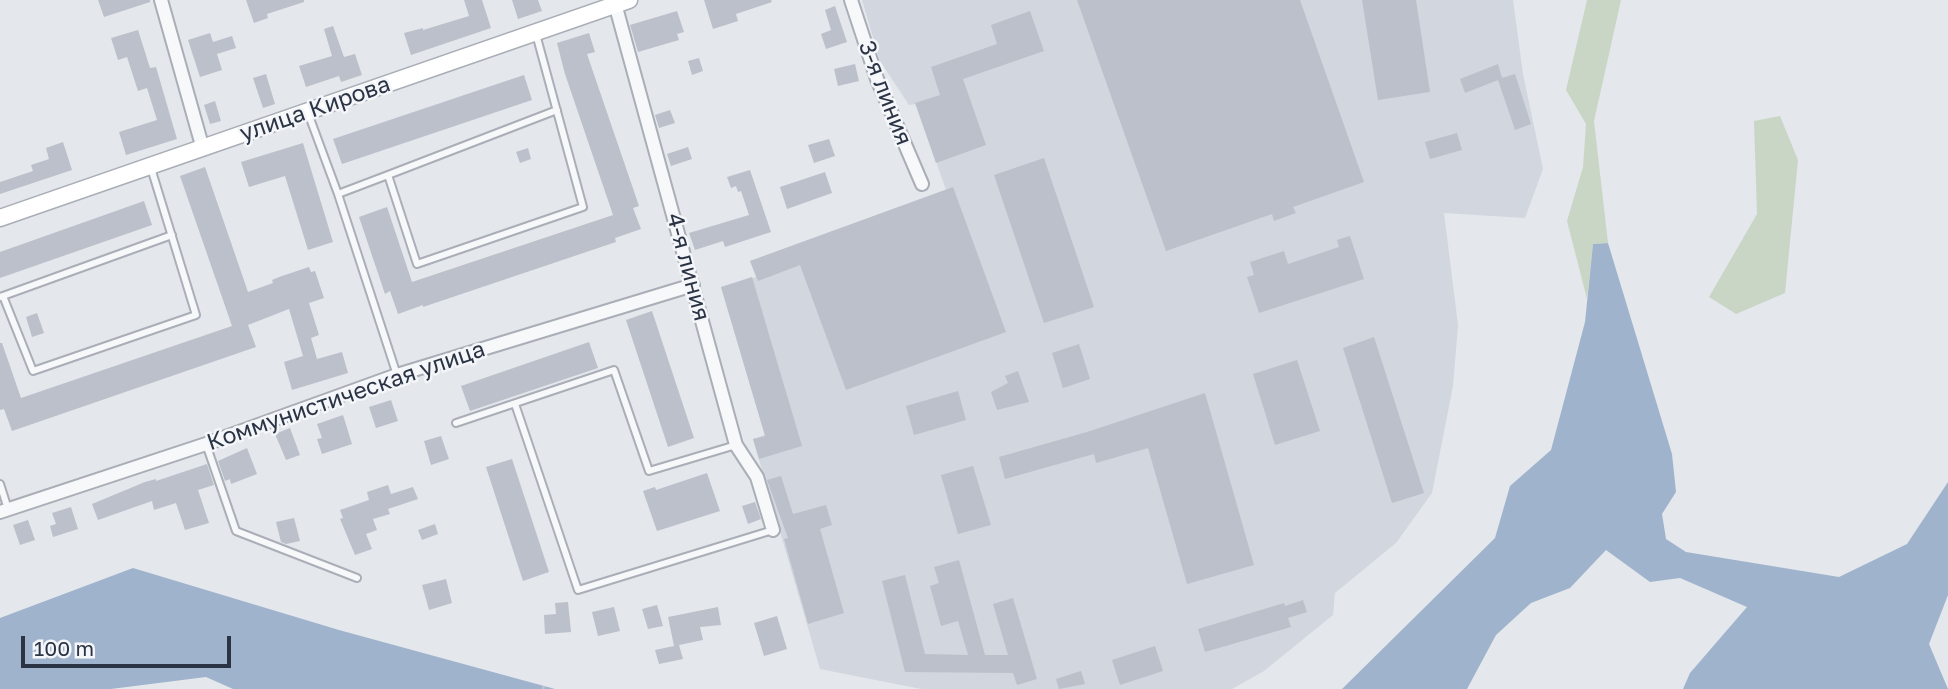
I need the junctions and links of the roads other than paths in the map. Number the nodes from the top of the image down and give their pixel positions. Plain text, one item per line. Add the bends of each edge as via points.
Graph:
1 (162, 0) edge
2 (851, 0) edge
3 (619, 2) edge
4 (536, 32) junction
5 (556, 110) junction
6 (308, 112) junction
7 (203, 149) junction
8 (150, 166) junction
9 (388, 175) junction
10 (922, 184) dead end
11 (338, 194) junction
12 (0, 218) edge
13 (172, 236) junction
14 (693, 285) junction
15 (1, 296) edge
16 (397, 375) junction
17 (515, 404) junction
18 (456, 424) dead end
19 (206, 444) junction
20 (736, 445) junction
21 (0, 484) edge
22 (4, 511) edge
23 (773, 530) joint
24 (357, 578) dead end

1 - 7 street
2 - 10 street, 3-я линия via 877,79
3 - 4 street, улица Кирова
3 - 14 street, 4-я линия
4 - 5 lane
4 - 6 street, улица Кирова
5 - 9 lane
5 - 9 lane via 583,207 416,264
6 - 7 street, улица Кирова
6 - 11 lane
7 - 8 street, улица Кирова
8 - 12 street, улица Кирова
8 - 13 lane
9 - 11 lane
11 - 16 lane
13 - 15 lane
13 - 15 lane via 196,315 33,371
14 - 16 street, Коммунистическая улица
14 - 20 street, 4-я линия
16 - 19 street, Коммунистическая улица
17 - 18 lane
17 - 20 lane via 614,370 649,471
17 - 23 lane via 578,590
19 - 22 street, Коммунистическая улица
19 - 24 lane via 236,531
20 - 23 street, 4-я линия via 757,477
21 - 22 lane

